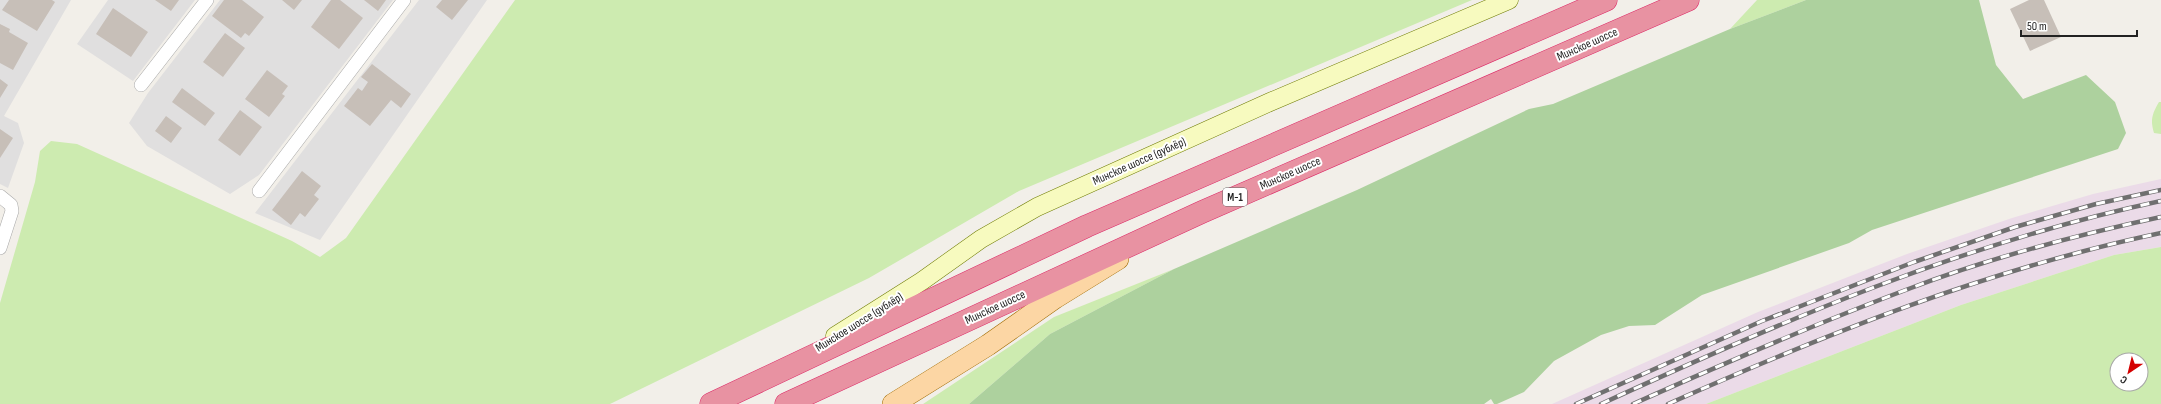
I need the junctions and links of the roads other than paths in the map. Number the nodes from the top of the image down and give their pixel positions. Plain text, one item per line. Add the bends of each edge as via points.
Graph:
1 (207, 0) edge
2 (404, 0) edge
3 (1509, 0) edge
4 (1606, 0) edge
5 (1688, 0) edge
6 (140, 85) dead end
7 (259, 191) dead end
8 (0, 196) edge
9 (1202, 212) junction
10 (0, 248) edge
11 (791, 364) junction
12 (711, 404) edge
13 (786, 404) edge
14 (894, 404) edge

1 - 6 street
2 - 7 street
3 - 11 main road, Минское шоссе (дублёр) via 1270,102 1037,207 981,239 922,281
4 - 11 highway via 1087,226
5 - 9 highway, Минское шоссе / М-1
8 - 10 street via 11,205 12,211
9 - 13 highway, Минское шоссе / М-1
9 - 14 main road via 1054,298 988,345
11 - 12 highway

